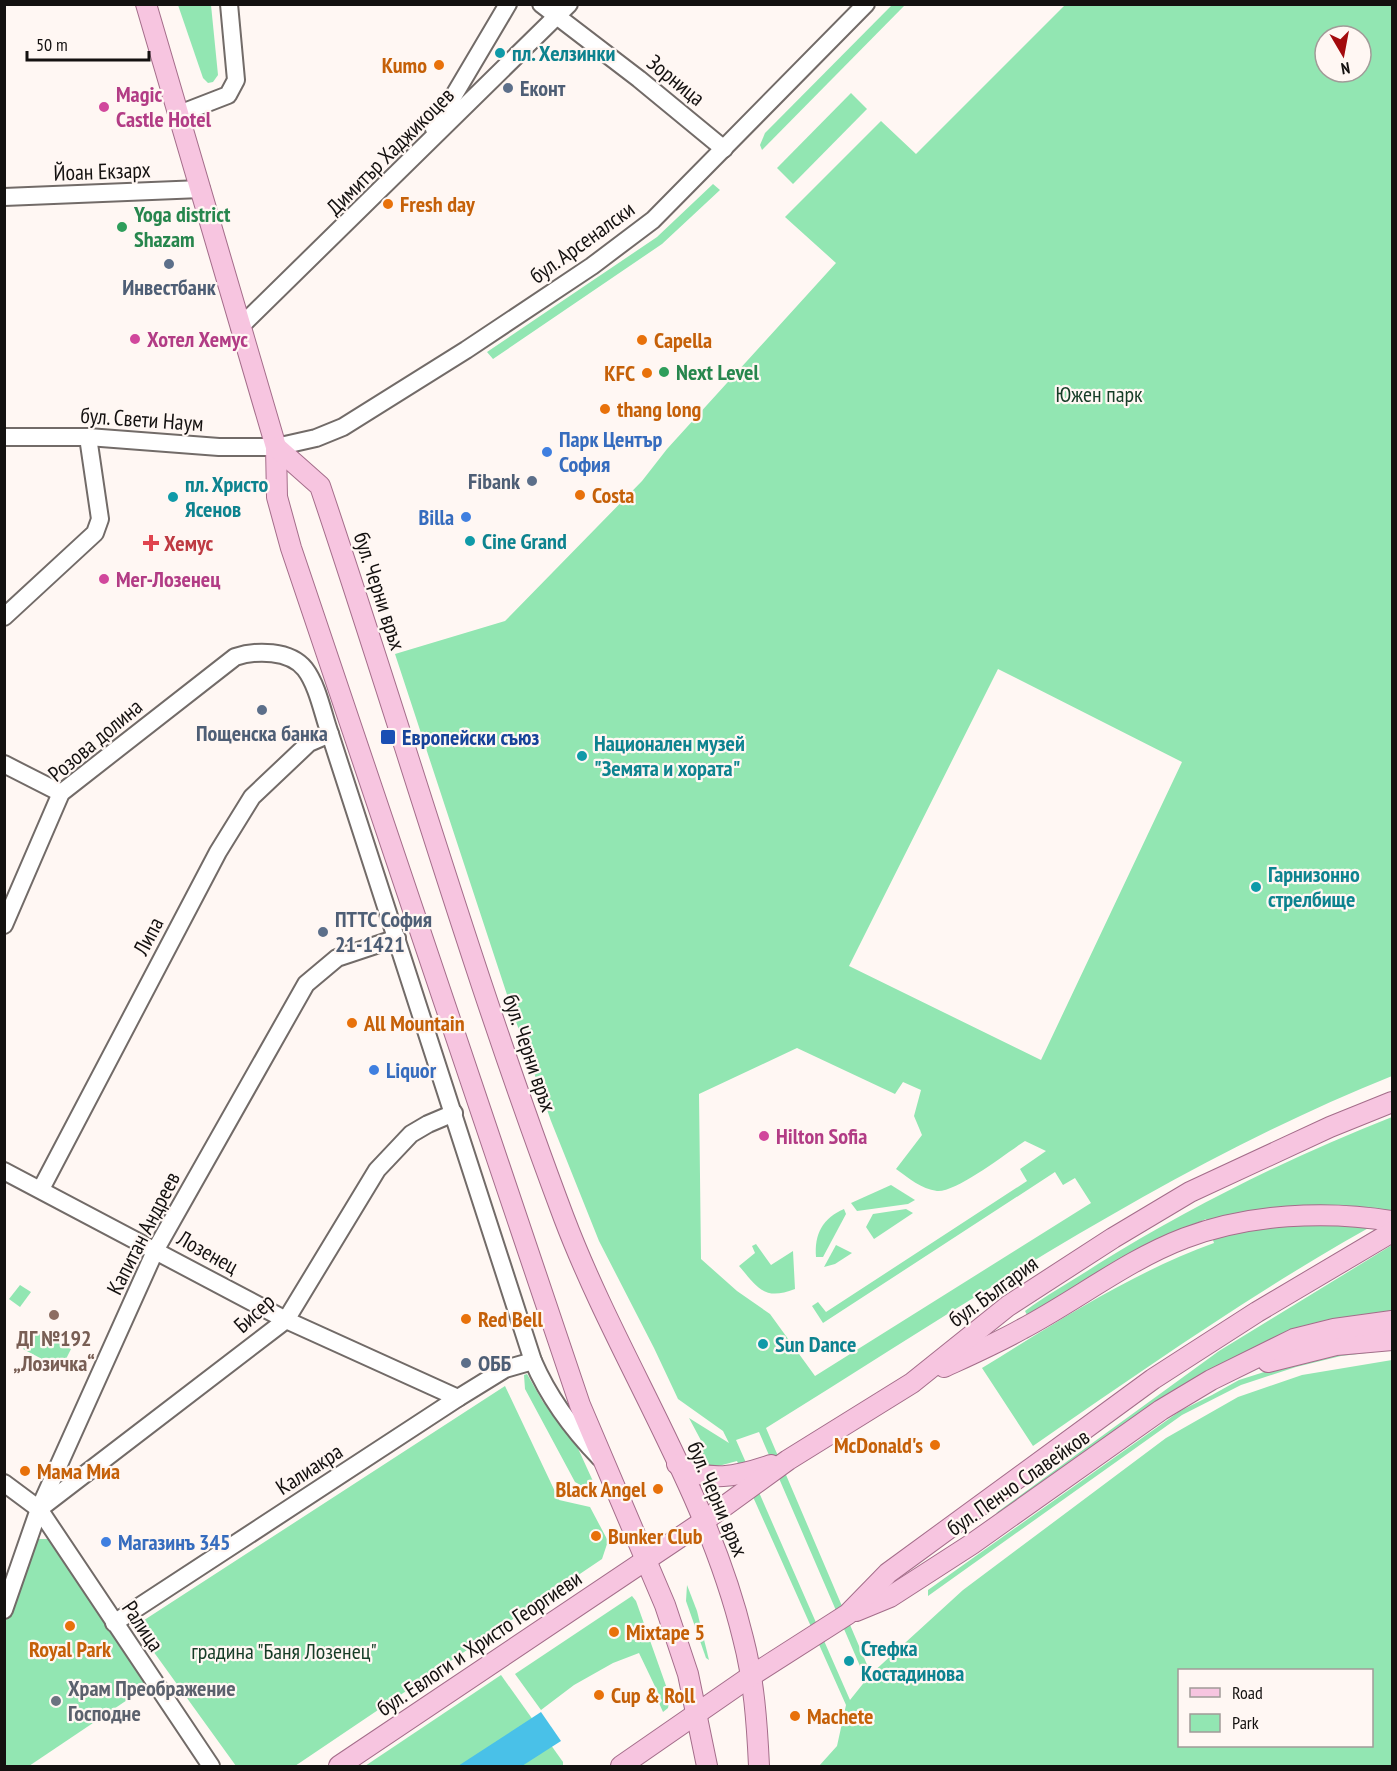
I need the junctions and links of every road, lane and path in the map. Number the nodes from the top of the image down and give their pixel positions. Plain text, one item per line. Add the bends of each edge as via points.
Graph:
1 (146, 4) edge
2 (229, 4) edge
3 (508, 4) edge
4 (541, 4) edge
5 (569, 4) edge
6 (866, 4) edge
7 (557, 17) junction
8 (179, 114) junction
9 (724, 149) junction
10 (421, 150) junction
11 (201, 189) junction
12 (4, 197) edge
13 (240, 327) junction
14 (4, 437) edge
15 (88, 437) junction
16 (276, 447) junction
17 (4, 617) edge
18 (330, 734) junction
19 (4, 764) edge
20 (61, 793) junction
21 (4, 926) edge
22 (398, 938) junction
23 (1392, 1102) edge
24 (454, 1113) junction
25 (4, 1171) edge
26 (41, 1189) junction
27 (1392, 1221) edge
28 (1392, 1232) edge
29 (156, 1249) junction
30 (286, 1320) junction
31 (1392, 1321) edge
32 (1392, 1340) edge
33 (533, 1361) junction
34 (1211, 1380) junction
35 (912, 1383) junction
36 (458, 1398) junction
37 (788, 1460) junction
38 (605, 1463) junction
39 (677, 1464) junction
40 (4, 1483) edge
41 (39, 1509) junction
42 (704, 1521) junction
43 (646, 1560) junction
44 (4, 1610) edge
45 (848, 1614) junction
46 (114, 1623) junction
47 (751, 1676) junction
48 (697, 1715) junction
49 (212, 1767) edge
50 (339, 1767) edge
51 (621, 1767) edge
52 (707, 1767) edge
53 (759, 1767) edge

1 - 8 main road
2 - 8 street via 236,80 228,95
3 - 10 street
4 - 7 street, Зорница
5 - 7 street, Димитър Хаджикоцев
6 - 9 street, бул. Арсеналски
7 - 9 street, Зорница
7 - 10 street, Димитър Хаджикоцев
8 - 11 main road
9 - 16 street, бул. Арсеналски via 652,220 592,266 466,350 344,427
10 - 13 street, Димитър Хаджикоцев
11 - 12 street, Йоан Екзарх
11 - 13 main road
13 - 16 main road
14 - 15 street, бул. Свети Наум
15 - 16 street, бул. Свети Наум via 219,447
15 - 17 street via 100,519 95,533
16 - 38 main road via 277,497 291,548 569,1373
16 - 39 main road, бул. Черни връх via 320,486 530,1126 589,1277
18 - 20 street, Розова долина via 305,669 299,663 276,655 248,653 235,657
18 - 22 street
18 - 26 street, Липа via 309,742 252,797 218,852
19 - 20 street
20 - 21 street, Розова долина
22 - 24 street
22 - 29 street, Капитан Андреев via 337,958 306,984
23 - 35 main road, бул. България via 1263,1157 1171,1204 1008,1306
24 - 30 street, Бисер via 411,1134 376,1170
24 - 33 street
25 - 26 street, Лозенец
26 - 29 street, Лозенец
27 - 35 main road via 1277,1218 1184,1238 1022,1329
28 - 45 main road via 1257,1312 1153,1380 888,1573
29 - 30 street, Лозенец
29 - 41 street, Капитан Андреев
30 - 36 street, Лозенец
30 - 41 street, Бисер
31 - 34 main road, бул. Пенчо Славейков via 1294,1339
32 - 34 main road, бул. Пенчо Славейков via 1299,1353
33 - 36 street, Калиакра via 505,1369
33 - 38 street via 554,1402 576,1433
34 - 45 main road, бул. Пенчо Славейков via 1161,1410 925,1575 890,1597
35 - 37 main road, бул. България
36 - 46 street, Калиакра
37 - 39 main road via 720,1477 700,1475
37 - 42 main road, бул. България
38 - 43 main road
39 - 42 main road, бул. Черни връх
40 - 41 street
41 - 44 street, Капитан Андреев
41 - 46 street, Ралица
42 - 43 main road, бул. България
42 - 47 main road, бул. Черни връх via 731,1593
43 - 48 main road via 672,1623
43 - 50 main road, бул. Евлоги и Христо Георгиеви
45 - 47 main road
46 - 49 street, Ралица
47 - 48 main road
47 - 53 main road, бул. Черни връх
48 - 51 main road
48 - 52 main road

